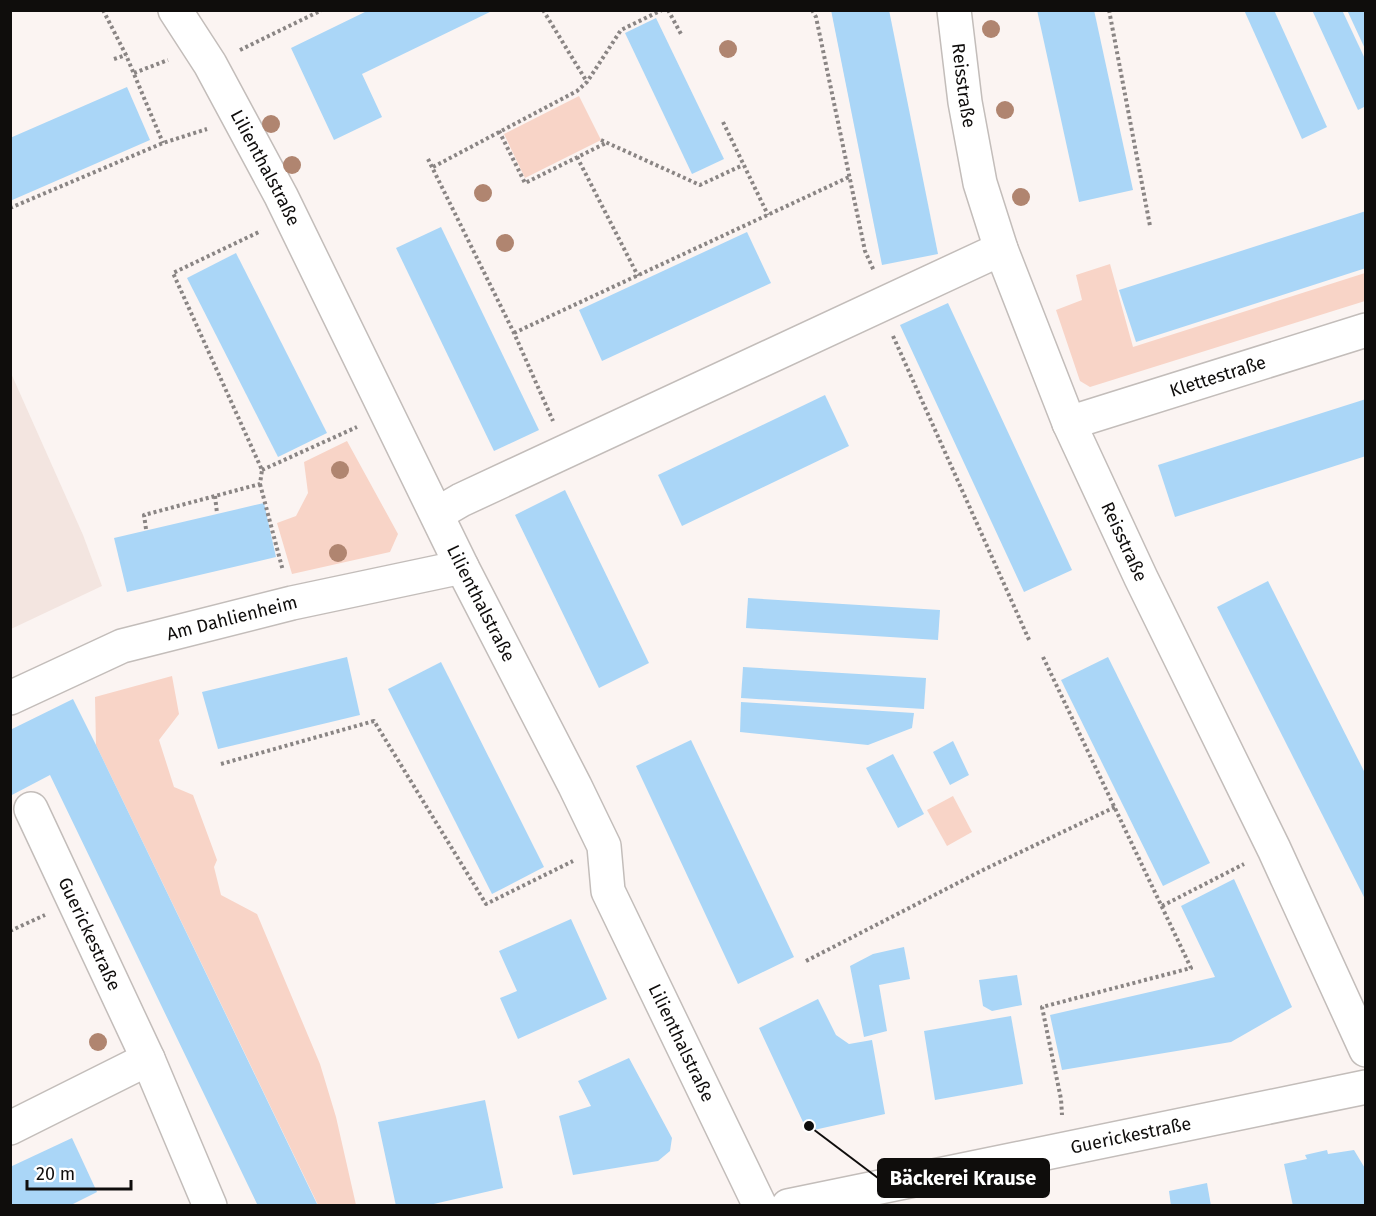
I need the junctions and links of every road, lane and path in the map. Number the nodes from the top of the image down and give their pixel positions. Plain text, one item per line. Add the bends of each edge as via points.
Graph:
1 (102, 10) edge
2 (175, 10) edge
3 (322, 10) edge
4 (543, 10) edge
5 (662, 10) edge
6 (668, 10) edge
7 (812, 10) edge
8 (954, 10) edge
9 (1108, 10) edge
10 (681, 34) dead end
11 (126, 55) junction
12 (114, 59) dead end
13 (210, 64) junction
14 (587, 82) junction
15 (240, 120) junction
16 (723, 122) dead end
17 (500, 131) junction
18 (601, 140) dead end
19 (607, 142) junction
20 (163, 143) junction
21 (577, 158) junction
22 (428, 159) dead end
23 (743, 165) junction
24 (433, 167) junction
25 (849, 177) junction
26 (10, 208) edge
27 (768, 215) junction
28 (1150, 226) dead end
29 (265, 229) dead end
30 (1001, 249) junction
31 (638, 276) junction
32 (883, 304) junction
33 (1365, 330) edge
34 (514, 333) junction
35 (1069, 423) junction
36 (360, 426) dead end
37 (567, 451) junction
38 (262, 470) junction
39 (260, 484) junction
40 (215, 496) junction
41 (217, 513) dead end
42 (437, 514) junction
43 (146, 529) dead end
44 (462, 567) junction
45 (292, 603) junction
46 (1030, 642) dead end
47 (1043, 657) dead end
48 (10, 698) edge
49 (221, 764) dead end
50 (1115, 807) junction
51 (31, 809) dead end
52 (603, 846) junction
53 (1274, 849) junction
54 (1162, 906) junction
55 (806, 960) dead end
56 (1365, 1050) edge
57 (148, 1059) junction
58 (1365, 1087) edge
59 (10, 1128) edge
60 (1064, 1148) junction
61 (210, 1206) edge
62 (760, 1206) edge
63 (788, 1206) edge

1 - 11 path
2 - 13 street, Lilienthalstraße
3 - 13 path
4 - 14 path
5 - 14 path via 621,30
6 - 10 path
7 - 25 path
8 - 30 street, Reisstraße via 980,183
9 - 28 path
11 - 12 path
11 - 20 path
13 - 15 street, Lilienthalstraße
14 - 17 path
15 - 20 path
15 - 42 street, Lilienthalstraße
16 - 23 path
17 - 21 path via 525,183
17 - 24 path
18 - 19 path
19 - 21 path
19 - 23 path via 700,185
20 - 26 path
21 - 31 path
22 - 24 path
23 - 27 path
24 - 34 path
25 - 27 path
25 - 32 path via 865,251
27 - 31 path
29 - 38 path via 173,273
30 - 32 street
30 - 35 street, Reisstraße
31 - 34 path
32 - 37 street
32 - 46 path
33 - 35 street, Klettestraße
34 - 37 path
35 - 53 street, Reisstraße
36 - 38 path
37 - 42 street
38 - 39 path
39 - 40 path
39 - 45 path
40 - 41 path
40 - 43 path via 144,515
42 - 44 street, Lilienthalstraße
44 - 45 street, Am Dahlienheim
44 - 52 street, Lilienthalstraße
45 - 48 street, Am Dahlienheim via 122,646
47 - 50 path
49 - 52 path via 374,721 486,904
50 - 54 path
50 - 55 path
51 - 57 street, Guerickestraße
52 - 62 street, Lilienthalstraße via 608,891
53 - 54 path
53 - 56 street, Reisstraße
54 - 60 path via 1191,968 1042,1006 1061,1099
57 - 59 street
57 - 61 street, Guerickestraße
58 - 60 street, Guerickestraße
60 - 63 street, Guerickestraße

